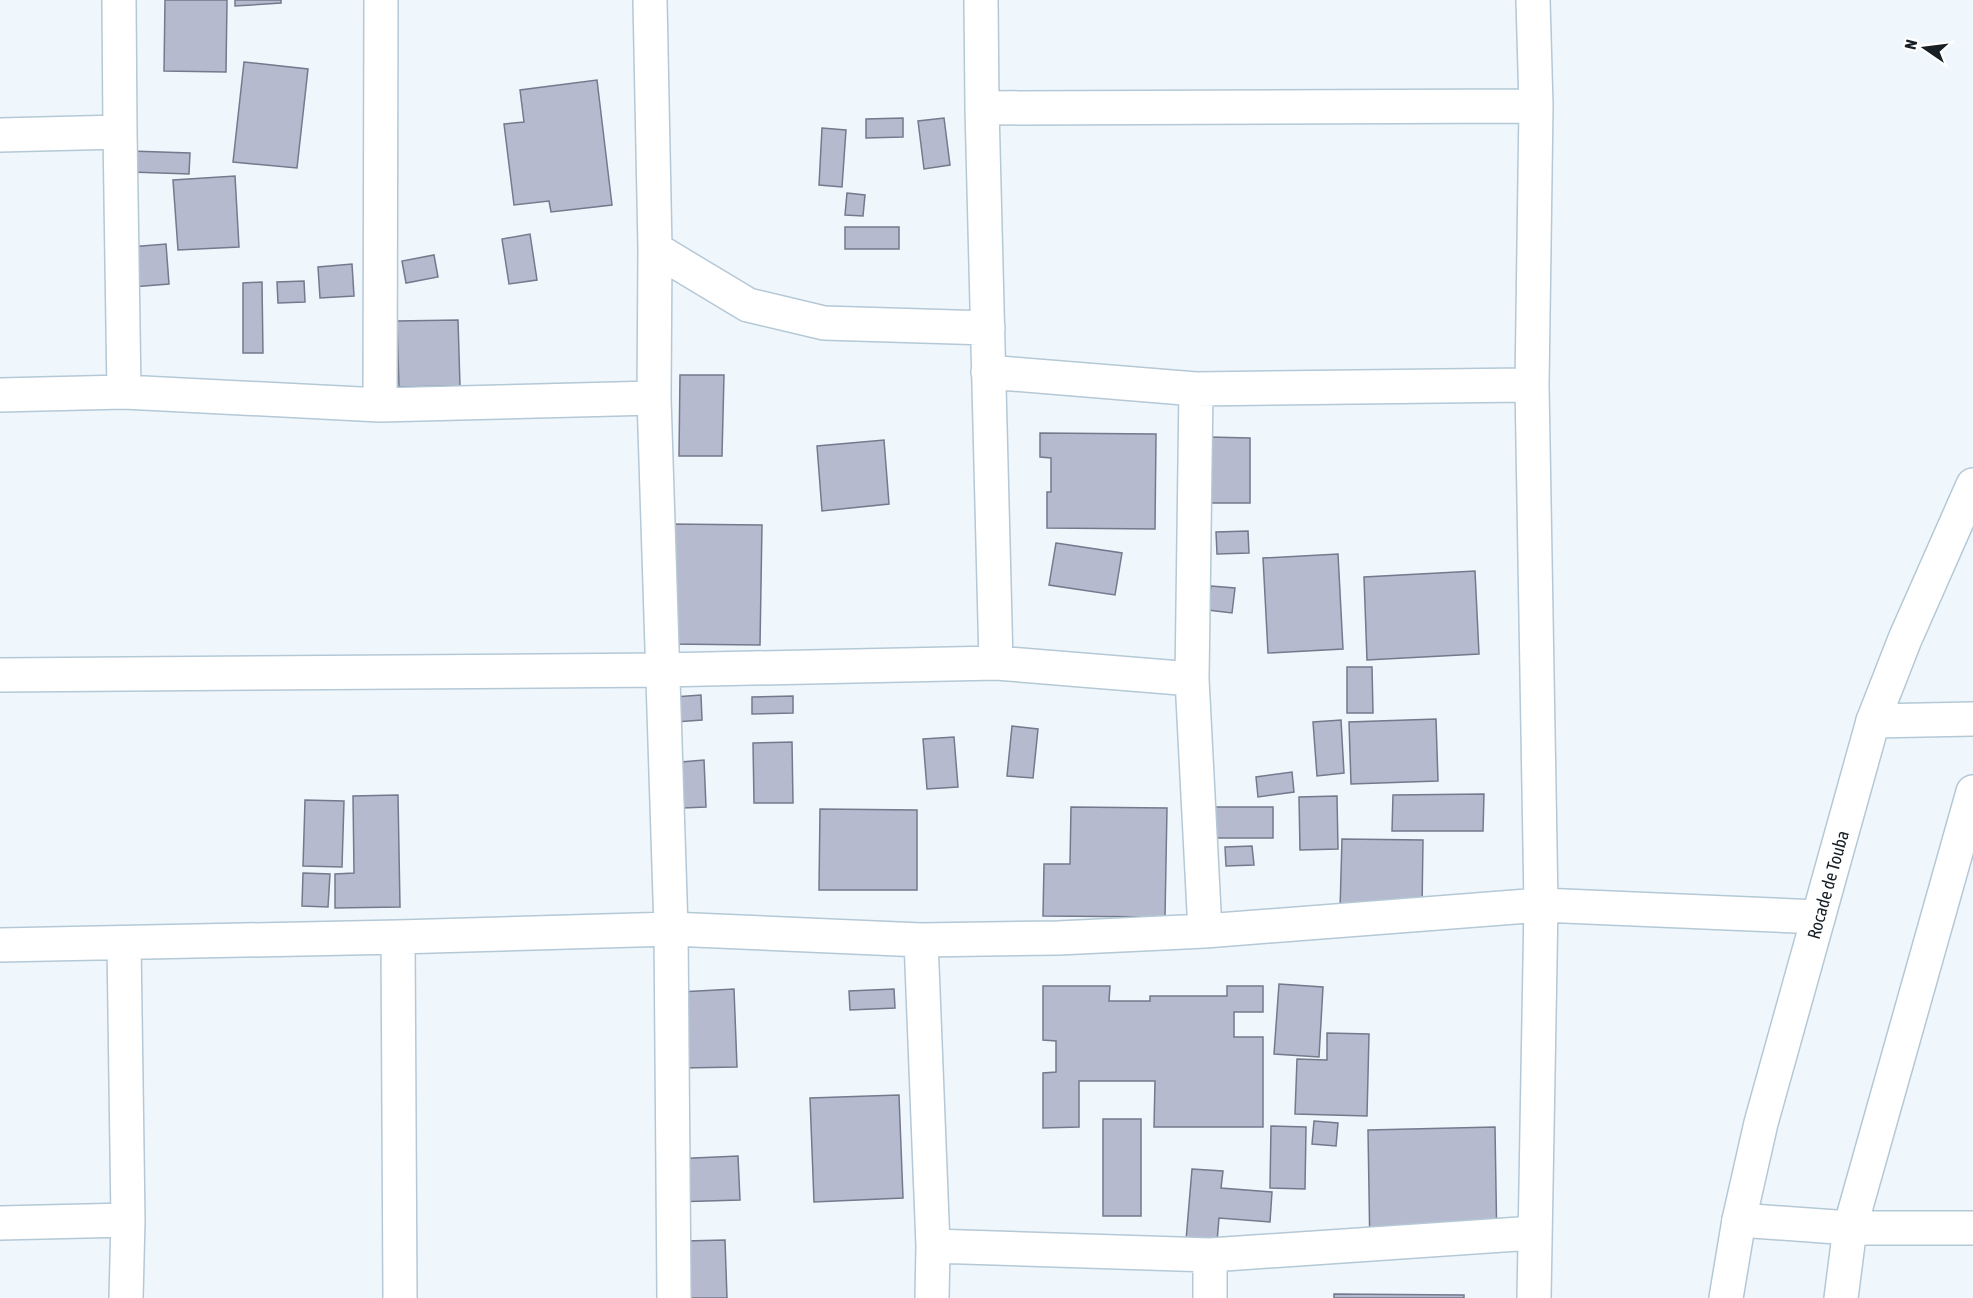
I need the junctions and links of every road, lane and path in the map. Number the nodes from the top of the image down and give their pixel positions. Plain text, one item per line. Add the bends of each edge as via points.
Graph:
1 (119, 0) edge
2 (381, 0) edge
3 (650, 0) edge
4 (981, 0) edge
5 (1533, 0) edge
6 (1536, 106) junction
7 (982, 108) junction
8 (120, 132) junction
9 (0, 135) edge
10 (655, 249) junction
11 (988, 328) junction
12 (988, 372) junction
13 (1532, 385) junction
14 (1196, 388) junction
15 (124, 392) junction
16 (0, 394) edge
17 (654, 398) junction
18 (380, 405) junction
19 (1973, 485) edge
20 (996, 663) junction
21 (662, 670) junction
22 (0, 675) edge
23 (1192, 679) junction
24 (1973, 719) edge
25 (1873, 721) junction
26 (1973, 792) edge
27 (1541, 905) junction
28 (1818, 917) junction
29 (671, 929) junction
30 (1204, 931) junction
31 (398, 937) junction
32 (921, 940) junction
33 (124, 943) junction
34 (0, 945) edge
35 (128, 1220) junction
36 (1739, 1220) junction
37 (0, 1223) edge
38 (1850, 1228) junction
39 (1973, 1228) edge
40 (1534, 1233) junction
41 (933, 1246) junction
42 (1210, 1255) junction
43 (126, 1298) edge
44 (400, 1298) edge
45 (674, 1298) edge
46 (932, 1298) edge
47 (1210, 1298) edge
48 (1534, 1298) edge
49 (1726, 1298) edge
50 (1841, 1298) edge

1 - 8 street
2 - 18 street
3 - 10 street
4 - 7 street
5 - 6 street
6 - 7 street
6 - 13 street
7 - 11 street
8 - 9 street
8 - 15 street
10 - 11 street via 748,305 824,323
10 - 17 street
11 - 12 street
12 - 14 street
12 - 20 street
13 - 14 street
13 - 27 street
14 - 23 street
15 - 16 street
15 - 18 street
17 - 18 street
17 - 21 street
19 - 25 street, Rocade de Touba
20 - 21 street
20 - 23 street
21 - 22 street
21 - 29 street
23 - 30 street
24 - 25 street
25 - 28 street, Rocade de Touba
26 - 38 street
27 - 28 street
27 - 30 street
27 - 40 street
28 - 36 street, Rocade de Touba via 1761,1123
29 - 31 street
29 - 32 street
29 - 45 street
30 - 32 street
31 - 33 street
31 - 44 street
32 - 41 street
33 - 34 street
33 - 35 street
35 - 37 street
35 - 43 street
36 - 38 street
36 - 49 street, Rocade de Touba
38 - 39 street
38 - 50 street
40 - 42 street
40 - 48 street
41 - 42 street
41 - 46 street
42 - 47 street

